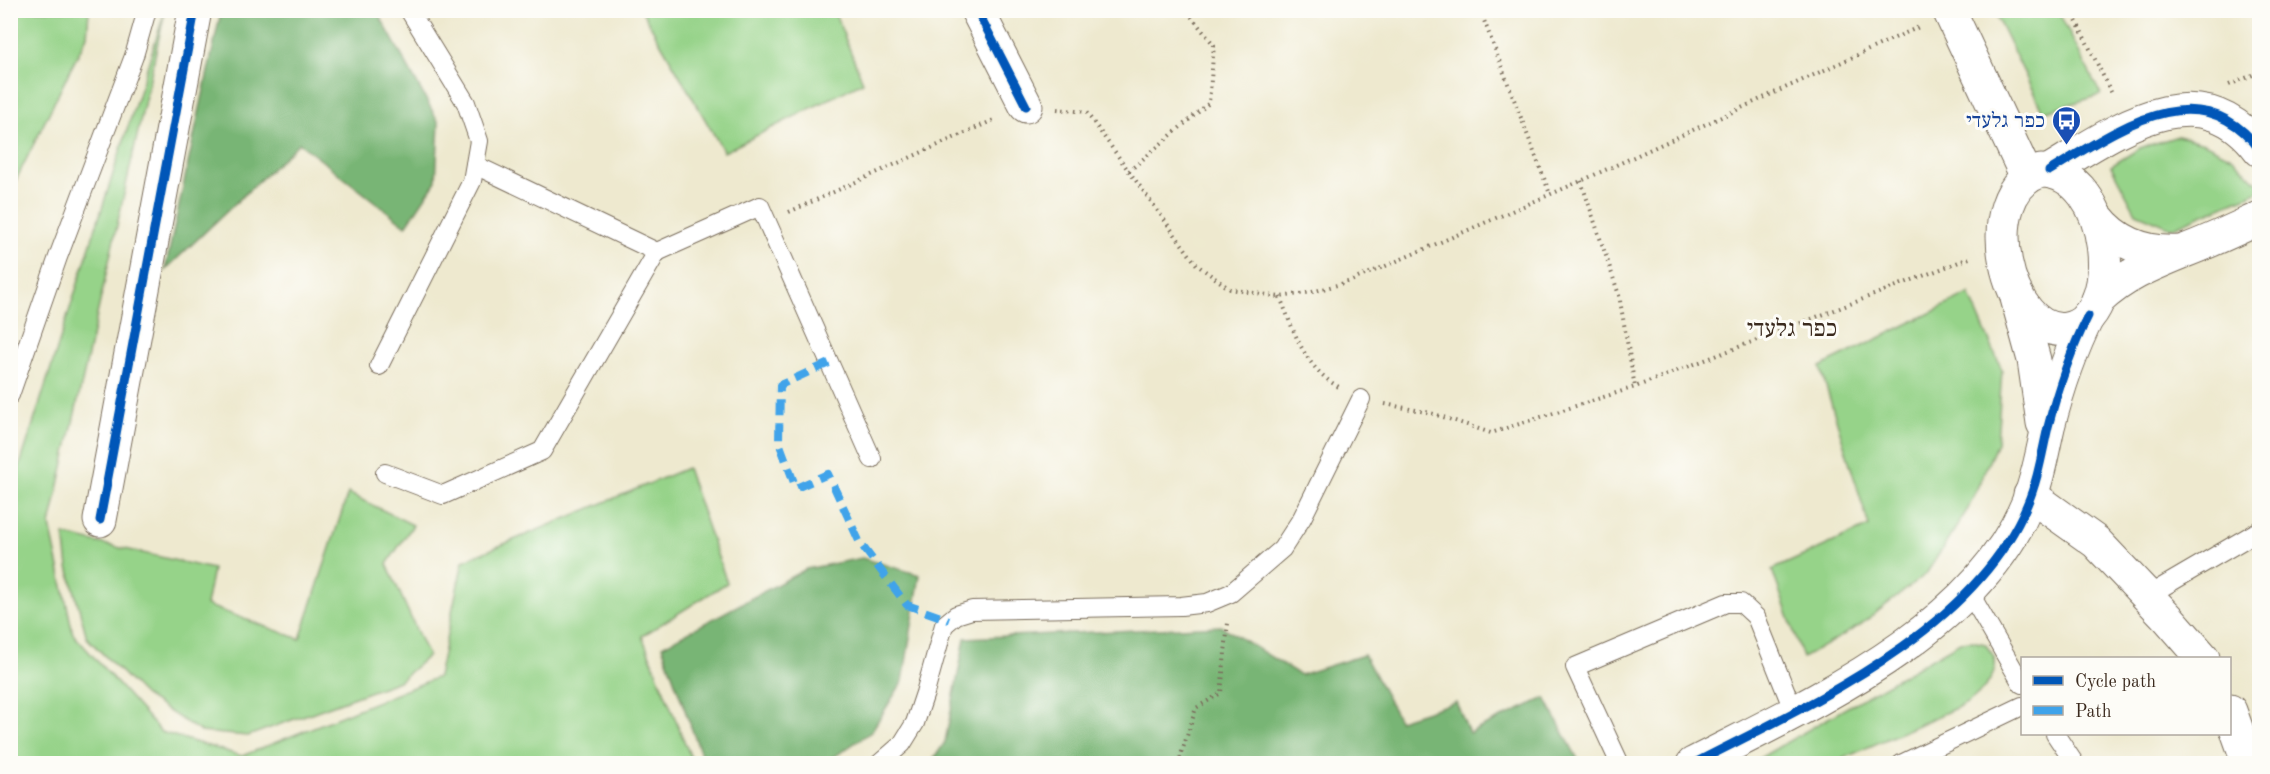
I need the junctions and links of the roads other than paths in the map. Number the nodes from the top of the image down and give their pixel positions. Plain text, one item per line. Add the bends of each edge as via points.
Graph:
1 (147, 10) edge
2 (195, 10) edge
3 (409, 10) edge
4 (977, 10) edge
5 (1949, 12) edge
6 (1026, 106) road end
7 (2259, 150) edge
8 (475, 165) junction
9 (2038, 174) junction
10 (2097, 217) junction
11 (2259, 218) edge
12 (657, 252) junction
13 (2182, 252) junction
14 (2011, 282) junction
15 (2093, 308) junction
16 (379, 366) dead end
17 (10, 394) edge
18 (1361, 399) road end
19 (2044, 444) junction
20 (872, 459) dead end
21 (384, 473) dead end
22 (2031, 495) junction
23 (100, 520) dead end
24 (2259, 530) edge
25 (1968, 590) junction
26 (2146, 596) junction
27 (2202, 657) edge
28 (2021, 682) edge
29 (2021, 706) edge
30 (1794, 712) junction
31 (2231, 716) edge
32 (2056, 735) edge
33 (879, 764) edge
34 (1620, 764) edge
35 (1693, 764) edge
36 (1901, 764) edge
37 (2074, 764) edge
38 (2249, 764) edge

1 - 17 lane via 134,56
2 - 23 street
3 - 8 lane via 466,103 479,141
4 - 6 street
5 - 9 street
7 - 9 street via 2237,126 2219,115 2197,109 2170,111 2139,120
8 - 12 lane
8 - 16 lane via 472,181
9 - 10 street via 2065,176 2080,188
9 - 14 street via 2020,183 2004,220 2003,244
10 - 13 street via 2127,243
10 - 15 street via 2105,255 2103,279
11 - 13 street
12 - 20 lane via 760,206
12 - 21 lane via 542,451 443,495
13 - 15 street via 2130,275
14 - 15 street via 2028,311 2050,327 2074,326
14 - 19 street via 2034,360
15 - 19 street via 2063,375
18 - 33 lane via 1302,518 1282,549 1231,593 1207,603 1181,606 972,610 956,615 944,625 915,723 902,744
19 - 22 street
22 - 25 street via 2011,535
22 - 26 street via 2096,542
24 - 26 lane
25 - 28 lane
25 - 30 street via 1892,654
26 - 27 street
29 - 36 lane
30 - 34 lane via 1756,617 1741,603 1726,603 1575,667
30 - 35 street
31 - 38 street
32 - 37 lane

